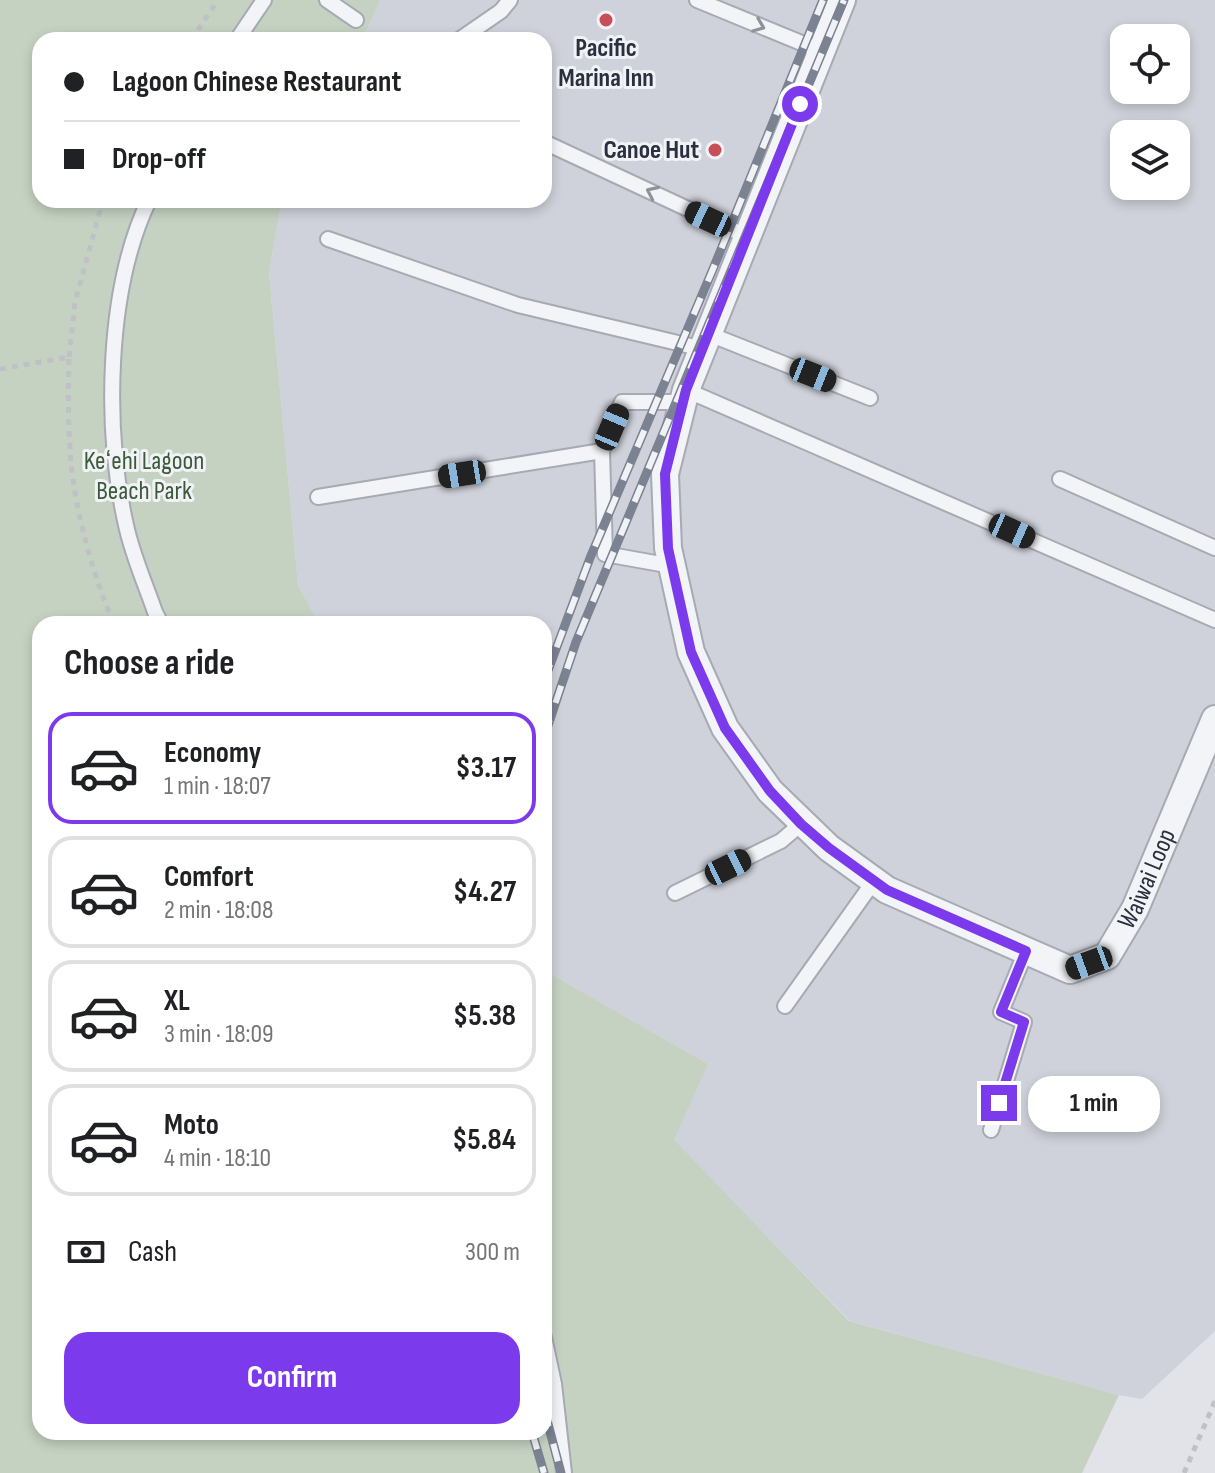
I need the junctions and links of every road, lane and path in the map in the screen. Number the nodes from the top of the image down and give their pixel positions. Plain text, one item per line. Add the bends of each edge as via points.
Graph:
1 (218, 0) edge
2 (264, 0) edge
3 (327, 0) edge
4 (510, 0) edge
5 (697, 0) edge
6 (842, 0) edge
7 (356, 20) dead end
8 (196, 32) edge
9 (242, 32) edge
10 (471, 32) edge
11 (821, 51) junction
12 (552, 146) edge
13 (101, 208) edge
14 (146, 208) edge
15 (748, 237) junction
16 (328, 239) dead end
17 (706, 342) junction
18 (69, 357) junction
19 (0, 369) edge
20 (684, 396) junction
21 (870, 398) dead end
22 (602, 451) junction
23 (1060, 479) dead end
24 (318, 497) dead end
25 (1215, 548) edge
26 (672, 566) junction
27 (110, 616) edge
28 (157, 616) edge
29 (1215, 620) edge
30 (1212, 736) edge
31 (801, 824) junction
32 (874, 881) junction
33 (675, 893) dead end
34 (1026, 951) junction
35 (785, 1006) dead end
36 (991, 1130) dead end
37 (552, 1375) edge
38 (1215, 1401) edge
39 (564, 1473) edge
40 (1184, 1473) edge

1 - 8 path
2 - 9 lane
3 - 7 lane
4 - 10 lane
5 -> 11 lane
6 - 11 street, Waiwai Loop
11 - 15 street, Waiwai Loop
15 -> 12 lane
13 - 18 path via 75,302
14 - 28 lane via 124,275 113,353 112,422 126,525
15 - 17 street, Waiwai Loop
16 - 17 lane via 518,305
17 - 20 street, Waiwai Loop
17 - 21 lane
18 - 19 path
18 - 27 path via 71,465
20 - 22 lane via 622,402
20 - 26 street, Waiwai Loop via 665,474
20 - 29 lane
22 - 24 lane
22 - 26 lane via 605,554
23 - 25 lane
26 - 31 street, Waiwai Loop via 691,652 725,728
30 - 34 street, Waiwai Loop via 1135,909 1107,956 1070,970
31 - 32 street, Waiwai Loop
31 - 33 lane via 781,841
32 - 34 street, Waiwai Loop
32 - 35 lane
34 - 36 lane via 1001,1012 1024,1022
37 - 39 lane
38 - 40 path

